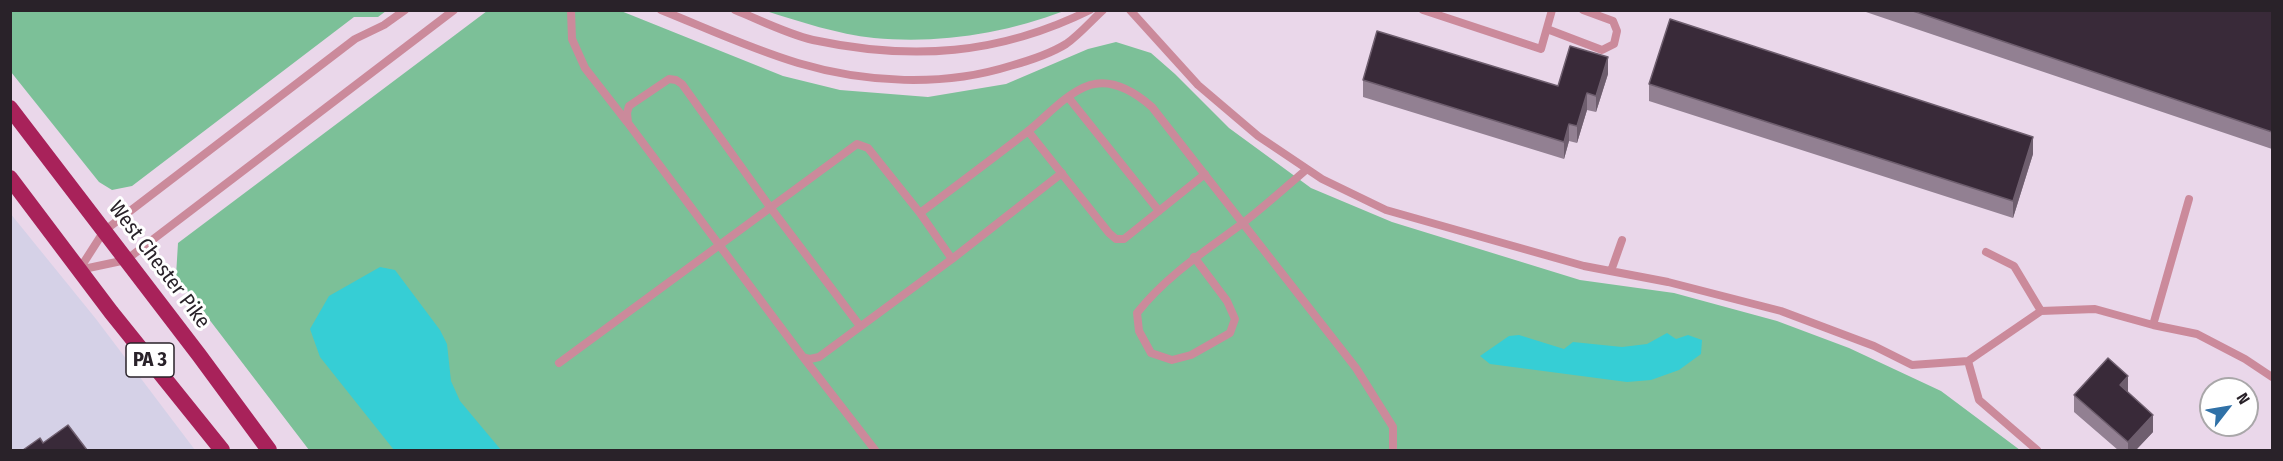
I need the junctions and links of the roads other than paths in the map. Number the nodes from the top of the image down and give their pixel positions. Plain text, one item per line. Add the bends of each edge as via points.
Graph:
1 (405, 10) edge
2 (454, 10) edge
3 (571, 10) edge
4 (660, 10) edge
5 (735, 10) edge
6 (1090, 10) edge
7 (1103, 10) edge
8 (1130, 10) edge
9 (1423, 10) edge
10 (1552, 10) edge
11 (1583, 10) edge
12 (1547, 29) junction
13 (1068, 98) junction
14 (10, 108) edge
15 (628, 123) junction
16 (1028, 131) junction
17 (1307, 169) junction
18 (1062, 173) junction
19 (1205, 174) junction
20 (10, 178) edge
21 (2189, 199) dead end
22 (770, 207) junction
23 (1159, 211) junction
24 (920, 213) junction
25 (1243, 222) junction
26 (104, 231) junction
27 (1622, 240) dead end
28 (719, 244) junction
29 (1986, 252) dead end
30 (1194, 258) junction
31 (952, 259) junction
32 (126, 260) junction
33 (79, 270) junction
34 (1611, 271) junction
35 (2041, 312) junction
36 (2154, 325) junction
37 (860, 326) junction
38 (803, 357) junction
39 (1968, 361) junction
40 (559, 363) dead end
41 (2272, 377) edge
42 (222, 450) edge
43 (269, 450) edge
44 (875, 450) edge
45 (1393, 450) edge
46 (2037, 450) edge

1 - 26 lane via 355,39
2 - 32 lane
3 - 15 lane via 572,39 585,68
4 - 7 lane via 798,63 905,80 959,78 1022,63 1065,45
5 - 6 lane via 811,40 911,51 960,51 1056,27
8 - 17 lane via 1198,85 1258,136
9 - 12 lane via 1541,49
10 - 12 lane
11 - 12 lane via 1613,21 1617,31 1614,44 1602,50
13 - 16 lane
13 - 19 lane via 1092,84 1117,85 1136,93 1152,107
13 - 23 lane
14 - 26 highway, West Chester Pike / PA 3
15 - 22 lane via 629,106 669,79 676,80
15 - 28 lane
16 - 18 lane
16 - 24 lane
17 - 25 lane
17 - 34 lane via 1386,210
18 - 23 lane via 1116,238 1124,238
18 - 31 lane
19 - 23 lane
19 - 25 lane
20 - 33 highway, PA 3
21 - 36 lane
22 - 24 lane via 857,144 868,148
22 - 28 lane
22 - 37 lane
24 - 31 lane
25 - 30 lane
25 - 45 lane via 1361,377 1393,427
26 - 32 highway, West Chester Pike / PA 3
26 - 33 lane
27 - 34 lane
28 - 38 lane
28 - 40 lane
29 - 35 lane via 2014,266
30 - 30 lane via 1227,301 1235,319 1230,333 1191,355 1172,360 1151,353 1139,331 1137,313 1153,292
31 - 37 lane
32 - 33 lane
32 - 43 highway, West Chester Pike / PA 3
33 - 42 highway, PA 3
34 - 39 lane via 1781,311 1874,346 1912,365
35 - 36 lane via 2096,309
35 - 39 lane
36 - 41 lane via 2197,334
37 - 38 lane via 819,357
38 - 44 lane
39 - 46 lane via 1979,400

